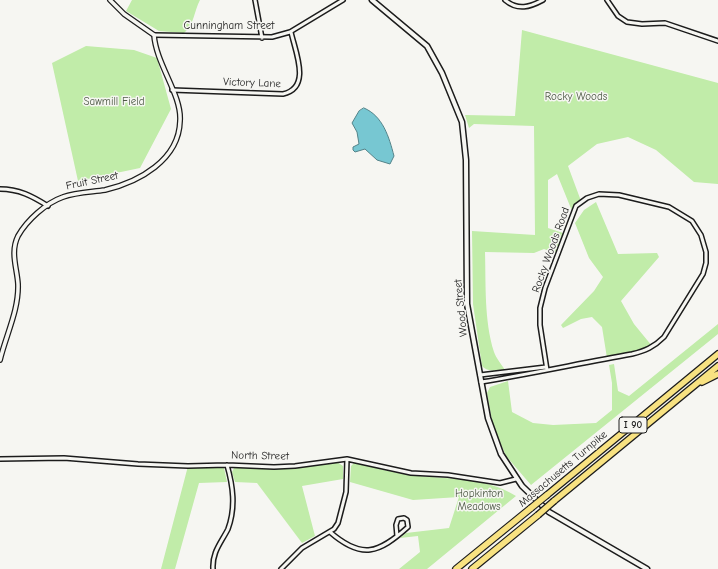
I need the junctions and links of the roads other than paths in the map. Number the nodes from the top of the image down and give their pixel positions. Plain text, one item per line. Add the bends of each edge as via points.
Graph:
1 (110, 0) edge
2 (255, 0) edge
3 (343, 0) edge
4 (372, 0) edge
5 (505, 0) edge
6 (543, 0) edge
7 (607, 0) edge
8 (291, 32) junction
9 (154, 35) junction
10 (262, 38) junction
11 (718, 42) edge
12 (172, 90) junction
13 (0, 189) edge
14 (48, 206) junction
15 (718, 354) edge
16 (0, 360) edge
17 (718, 366) edge
18 (547, 369) junction
19 (480, 374) junction
20 (718, 374) edge
21 (481, 382) junction
22 (692, 388) junction
23 (0, 459) edge
24 (347, 459) junction
25 (227, 464) junction
26 (516, 479) junction
27 (330, 532) junction
28 (397, 536) junction
29 (213, 569) edge
30 (281, 569) edge
31 (456, 569) edge
32 (472, 569) edge
33 (647, 569) edge

1 - 9 street via 124,14
2 - 10 street
3 - 8 street, Cunningham Street
4 - 19 main road, Wood Street via 426,46 442,73 462,122 466,160 466,295
5 - 6 street via 522,8
7 - 11 street via 618,16 629,23 665,23
8 - 10 street, Cunningham Street
8 - 12 street, Victory Lane via 300,77 291,92 283,94
9 - 10 street, Cunningham Street
9 - 12 street, Fruit Street via 157,52
12 - 14 street, Fruit Street via 179,110 180,123 174,145 162,161 130,182 105,190 70,195
13 - 14 street via 25,193
14 - 16 street, Fruit Street via 24,228 15,245 18,294
15 - 31 highway, Massachusetts Turnpike / I 90, bridge
17 - 22 highway, Massachusetts Turnpike / I 90
18 - 18 street, Rocky Woods Road via 641,352 656,344 666,333 700,278 706,263 705,244 692,220 669,207 607,193 588,198 576,206 541,302 540,325
18 - 19 street, Rocky Woods Road
18 - 21 street, Rocky Woods Road
19 - 21 main road, Wood Street
20 - 22 highway
21 - 26 main road, Wood Street via 495,440 504,461
22 - 32 highway, Massachusetts Turnpike / I 90, bridge
23 - 25 street, North Street via 64,458 188,466
24 - 25 street, North Street via 295,466
24 - 26 street, North Street via 411,473 448,475 500,483
24 - 27 street via 346,492 338,523
25 - 29 street via 233,491 233,507 228,528 215,551
26 - 33 main road, Wood Street via 549,512
27 - 28 street via 343,543 360,550 384,547
27 - 30 street via 302,548
28 - 28 street via 408,527 409,522 404,518 398,519

